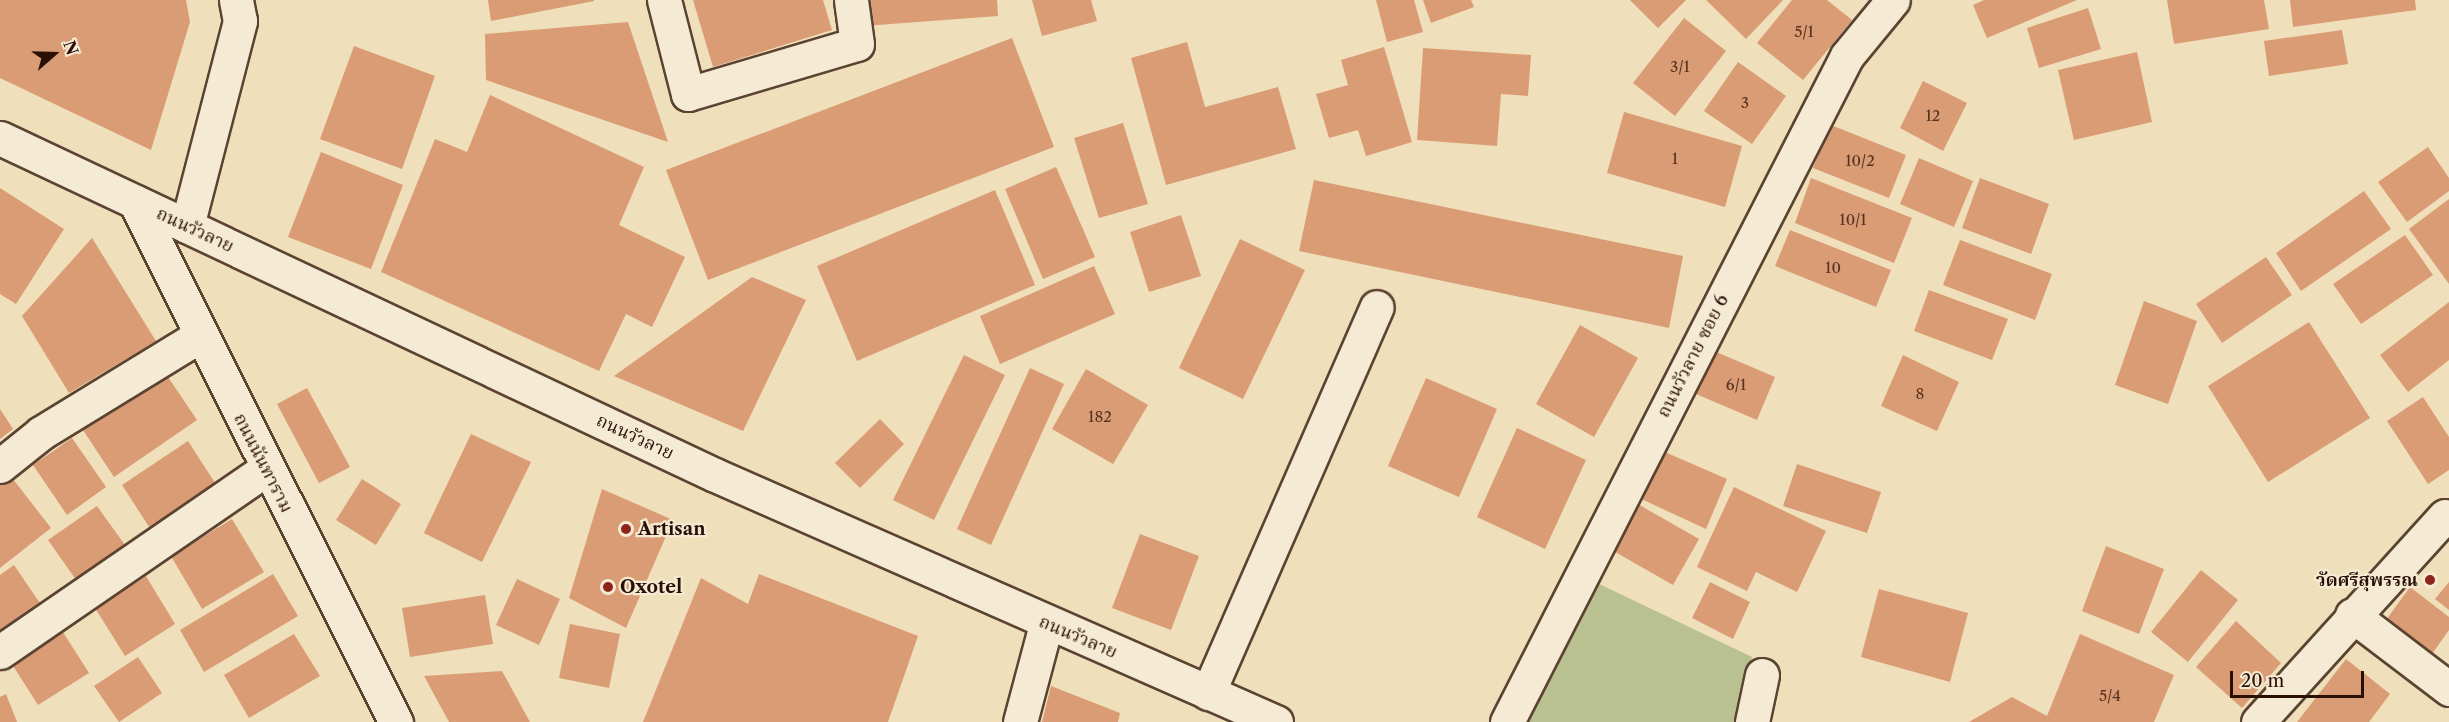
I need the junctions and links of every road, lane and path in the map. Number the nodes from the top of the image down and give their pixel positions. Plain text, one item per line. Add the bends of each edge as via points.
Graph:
1 (236, 0) edge
2 (664, 0) edge
3 (850, 0) edge
4 (1893, 0) edge
5 (0, 138) edge
6 (135, 202) junction
7 (187, 226) junction
8 (1377, 307) dead end
9 (199, 336) junction
10 (0, 466) edge
11 (266, 469) junction
12 (2445, 516) dead end
13 (2352, 615) junction
14 (1046, 624) junction
15 (0, 652) edge
16 (1762, 675) dead end
17 (2449, 689) edge
18 (1208, 693) junction
19 (396, 722) edge
20 (1020, 722) edge
21 (1276, 722) edge
22 (1507, 722) edge
23 (1752, 722) edge
24 (2259, 722) edge

1 - 7 street via 240,21
2 - 3 street via 688,94 857,44
4 - 22 street, ถนนวัวลาย ซอย 6 via 1847,56
5 - 6 street, ถนนวัวลาย
6 - 7 street, ถนนวัวลาย
6 - 9 street, ถนนนันทาราม
7 - 14 street, ถนนวัวลาย via 715,475
8 - 18 street
9 - 10 street via 41,433
9 - 11 street, ถนนนันทาราม
11 - 15 street
11 - 19 street, ถนนนันทาราม
12 - 13 street
13 - 17 street
13 - 24 street
14 - 18 street, ถนนวัวลาย
14 - 20 street
16 - 23 street
18 - 21 street, ถนนวัวลาย

